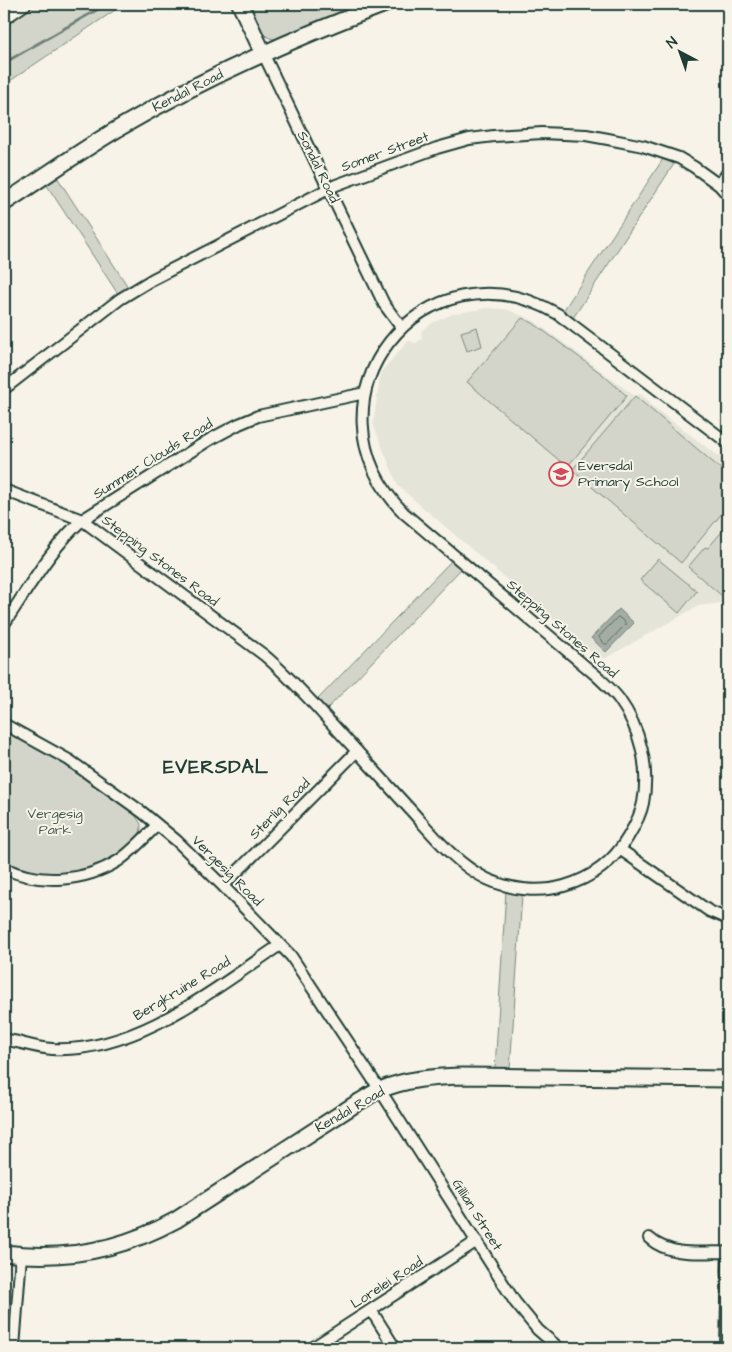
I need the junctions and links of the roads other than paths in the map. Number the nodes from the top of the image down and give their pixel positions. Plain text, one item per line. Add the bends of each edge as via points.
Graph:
1 (26, 4) edge
2 (240, 4) edge
3 (385, 4) edge
4 (4, 19) edge
5 (263, 53) junction
6 (728, 172) edge
7 (719, 185) junction
8 (328, 189) junction
9 (728, 195) edge
10 (4, 203) edge
11 (401, 328) junction
12 (4, 388) edge
13 (365, 393) junction
14 (728, 443) edge
15 (4, 490) edge
16 (82, 520) junction
17 (4, 624) edge
18 (4, 724) edge
19 (357, 751) junction
20 (157, 825) junction
21 (621, 850) junction
22 (4, 868) edge
23 (223, 886) junction
24 (728, 919) edge
25 (280, 945) junction
26 (4, 1039) edge
27 (728, 1079) edge
28 (380, 1090) junction
29 (649, 1238) dead end
30 (477, 1241) junction
31 (728, 1252) edge
32 (4, 1253) edge
33 (21, 1255) junction
34 (371, 1310) junction
35 (14, 1348) edge
36 (312, 1348) edge
37 (396, 1348) edge
38 (559, 1348) edge
39 (726, 1348) edge

1 - 4 street
2 - 5 street, Sondal Road
3 - 5 street, Kendal Road
5 - 8 street, Sondal Road
5 - 10 street, Kendal Road via 124,125
6 - 7 street
7 - 8 street, Somer Street via 679,158 661,151 608,139 542,133 469,139
7 - 9 street, Somer Street
8 - 11 street, Sondal Road via 384,304
8 - 12 street, Somer Street via 135,289
11 - 13 street, Stepping Stones Road via 385,347
11 - 14 street, Stepping Stones Road via 427,310 462,296 495,293 535,302 563,318
13 - 16 street, Summer Clouds Road via 258,416 223,431
13 - 21 street, Stepping Stones Road via 364,443 369,462 392,501 598,677 629,715 641,746 646,782 635,826
15 - 16 street, Stepping Stones Road
16 - 17 street, Summer Clouds Road via 60,545
16 - 19 street, Stepping Stones Road via 277,666
18 - 20 street, Vergesig Road via 69,760
19 - 21 street, Stepping Stones Road via 453,855 485,878 500,884 536,890 575,883 593,874
19 - 23 street, Sterlig Road
20 - 22 street via 117,861 82,876 42,879
20 - 23 street, Vergesig Road
21 - 24 street via 709,911
23 - 25 street, Vergesig Road
25 - 26 street, Bergkruine Road via 154,1025 114,1041 51,1049
25 - 28 street, Vergesig Road via 300,968
27 - 28 street, Kendal Road via 461,1076 421,1079
28 - 30 street, Gillian Street
28 - 33 street, Kendal Road via 160,1228 126,1242 88,1252
29 - 31 street via 674,1252
30 - 34 street, Lorelei Road
30 - 38 street, Gillian Street via 524,1315
31 - 39 street
32 - 33 street, Kendal Road
33 - 35 street
34 - 36 street, Lorelei Road
34 - 37 street

